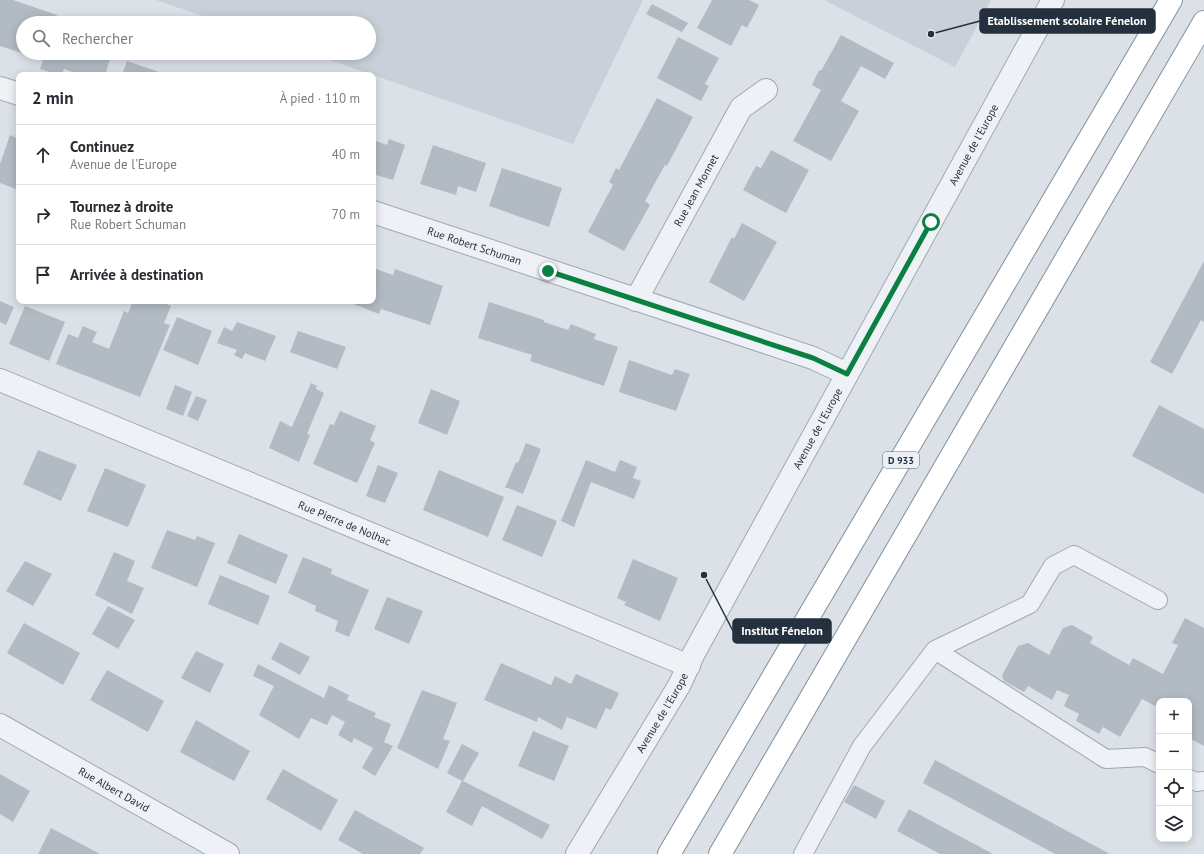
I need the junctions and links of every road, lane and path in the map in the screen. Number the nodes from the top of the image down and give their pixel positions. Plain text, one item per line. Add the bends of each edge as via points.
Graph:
1 (1053, 0) edge
2 (1154, 0) edge
3 (1171, 0) edge
4 (1204, 22) edge
5 (1204, 46) edge
6 (1132, 66) junction
7 (1168, 84) junction
8 (0, 88) edge
9 (766, 90) dead end
10 (16, 93) edge
11 (376, 213) edge
12 (636, 300) junction
13 (847, 374) junction
14 (0, 380) edge
15 (1158, 600) dead end
16 (935, 650) junction
17 (689, 666) junction
18 (0, 725) edge
19 (1156, 762) edge
20 (1192, 780) edge
21 (1204, 781) edge
22 (228, 854) edge
23 (577, 854) edge
24 (669, 854) edge
25 (720, 854) edge
26 (803, 854) edge

1 - 13 street, Avenue de l'Europe
2 - 6 highway
3 - 6 highway, D 933
4 - 7 highway
5 - 7 highway
6 - 24 highway, D 933
7 - 25 highway
8 - 10 street
9 - 12 street, Rue Jean Monnet via 741,108
11 - 12 street, Rue Robert Schuman
12 - 13 street, Rue Robert Schuman via 813,358
13 - 17 street, Avenue de l'Europe
14 - 17 street, Rue Pierre de Nolhac
15 - 16 lane via 1074,555 1053,566 1030,604
16 - 19 lane via 1106,759 1145,757
16 - 26 lane via 862,746
17 - 23 street, Avenue de l'Europe
18 - 22 street, Rue Albert David
20 - 21 lane

